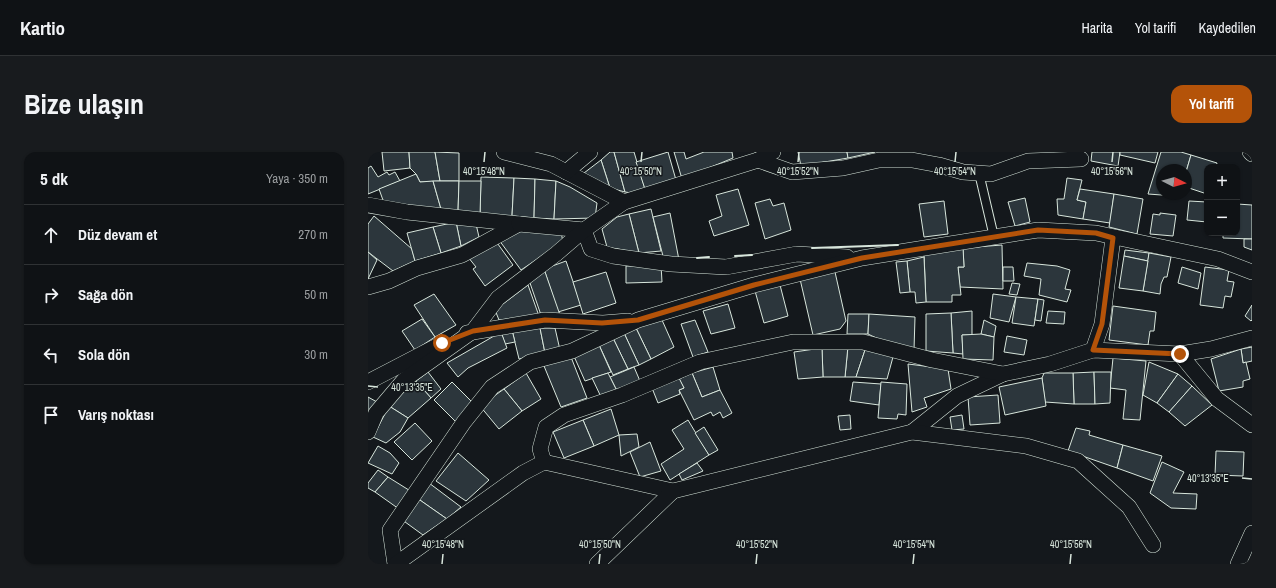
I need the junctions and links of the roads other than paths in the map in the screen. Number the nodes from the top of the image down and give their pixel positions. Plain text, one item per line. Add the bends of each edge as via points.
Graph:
1 (504, 152) edge
2 (590, 152) edge
3 (773, 152) edge
4 (1081, 159) dead end
5 (758, 160) junction
6 (566, 172) junction
7 (978, 173) junction
8 (624, 202) junction
9 (368, 205) edge
10 (518, 224) junction
11 (584, 230) junction
12 (994, 237) junction
13 (1113, 238) junction
14 (862, 258) junction
15 (1252, 272) edge
16 (368, 287) edge
17 (638, 320) junction
18 (473, 331) junction
19 (1252, 338) edge
20 (1093, 350) junction
21 (1180, 354) junction
22 (1003, 374) junction
23 (368, 382) edge
24 (1252, 425) edge
25 (368, 432) edge
26 (912, 432) junction
27 (544, 462) junction
28 (673, 491) junction
29 (1252, 533) edge
30 (1153, 545) dead end
31 (396, 564) edge
32 (597, 564) edge
33 (1238, 564) edge

1 - 6 street via 551,164
2 - 6 street
3 - 5 street
4 - 7 street via 1028,161 992,174
5 - 7 street via 792,172 843,168 878,160 912,160
5 - 8 street
6 - 8 street
7 - 12 lane
8 - 11 street
9 - 10 street via 407,212
10 - 11 street
10 - 16 street via 462,255 417,268
11 - 14 street via 591,249 613,256 671,264 726,267 797,254
11 - 18 street via 498,298
12 - 13 street via 1038,230 1096,233
12 - 14 street
13 - 15 street via 1218,259
13 - 20 street via 1102,324
14 - 17 street via 754,285
17 - 18 street via 602,323 545,320
17 - 31 street via 572,351 530,362 492,387 464,422 390,530
18 - 23 street via 442,343
18 - 25 street via 404,380 376,413
19 - 21 street
20 - 21 street
20 - 22 street via 1050,364
21 - 24 street via 1217,399
22 - 26 street via 957,396
22 - 27 street via 932,360 863,342 793,342 700,362 622,395 564,415 546,427 540,449
26 - 28 street
26 - 30 street via 1026,446 1078,461 1129,507
27 - 28 street
27 - 31 street via 523,474
28 - 32 street
29 - 33 street

